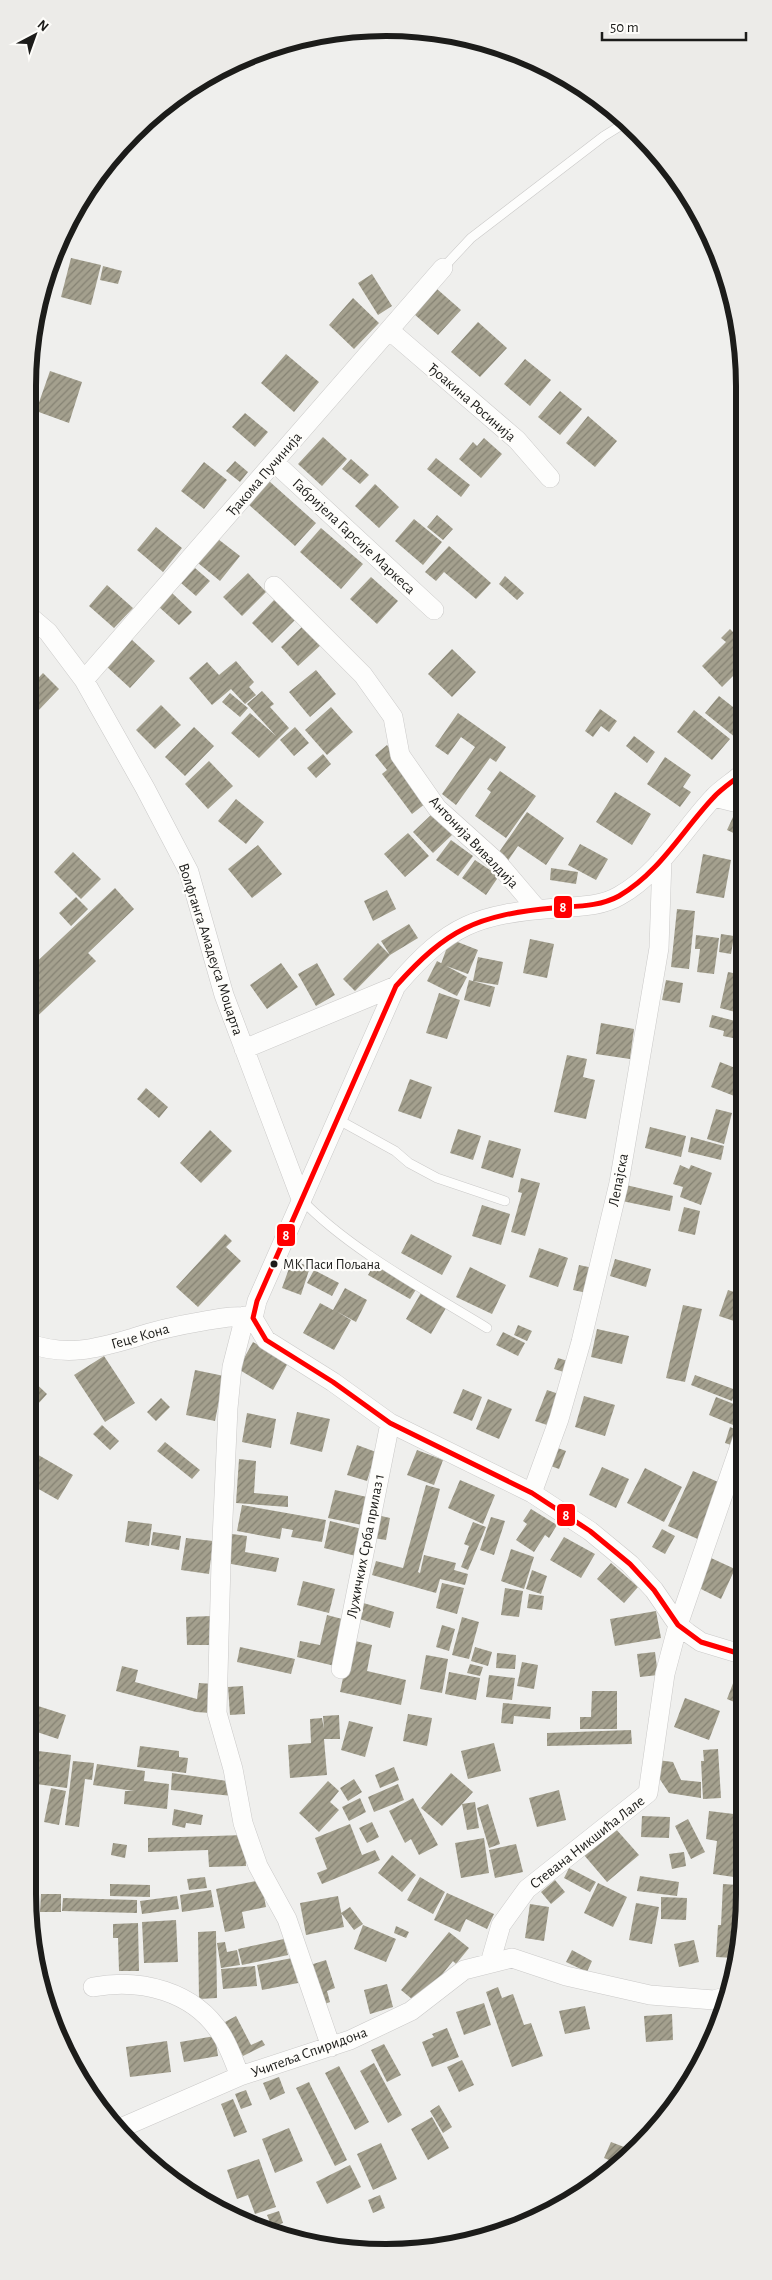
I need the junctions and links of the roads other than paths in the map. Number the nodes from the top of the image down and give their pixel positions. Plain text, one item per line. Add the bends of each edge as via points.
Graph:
1 (620, 126) edge
2 (443, 268) joint
3 (389, 330) junction
4 (274, 462) junction
5 (550, 478) dead end
6 (274, 586) dead end
7 (434, 610) dead end
8 (36, 622) edge
9 (84, 680) junction
10 (736, 779) edge
11 (714, 797) junction
12 (736, 802) edge
13 (662, 859) junction
14 (537, 909) junction
15 (396, 986) junction
16 (244, 1048) junction
17 (336, 1119) junction
18 (301, 1199) junction
19 (504, 1201) dead end
20 (250, 1317) junction
21 (486, 1328) dead end
22 (36, 1346) edge
23 (390, 1423) junction
24 (736, 1457) edge
25 (532, 1493) junction
26 (678, 1625) junction
27 (736, 1652) edge
28 (341, 1669) dead end
29 (490, 1964) junction
30 (92, 1987) dead end
31 (720, 1998) edge
32 (331, 2047) junction
33 (240, 2076) junction
34 (124, 2126) edge

1 - 2 lane via 471,238
2 - 3 street, Ђакома Пучинија
3 - 4 street, Ђакома Пучинија
3 - 5 street, Ђоакина Росинија via 516,440
4 - 7 street, Габријела Гарсије Маркеса
4 - 9 street, Ђакома Пучинија
6 - 14 street, Антонија Вивалдија via 363,675 393,716 400,755 437,808 497,862
8 - 9 street, Волфганга Амадеуса Моцарта via 48,632
9 - 16 street, Волфганга Амадеуса Моцарта via 146,788 189,872 224,995
10 - 11 street
11 - 12 street
11 - 13 street
13 - 14 street via 619,897 598,905
13 - 25 street, Лепајска via 659,948 619,1183 581,1342
14 - 15 street via 499,914 469,923 422,957
15 - 16 street
15 - 17 street
16 - 18 street, Волфганга Амадеуса Моцарта
17 - 18 street
17 - 19 lane via 437,1178
18 - 20 street
18 - 21 lane via 360,1248
20 - 22 street, Геце Кона via 230,1316 176,1326 114,1345 74,1352
20 - 23 street via 266,1340 334,1382
20 - 32 street via 232,1367 227,1418 218,1713 243,1824 258,1866 287,1919
23 - 25 street
23 - 28 street, Лужичких Срба прилаз 1
24 - 26 street, Стевана Никшића Лале
25 - 26 street via 613,1548 654,1590
26 - 27 street via 701,1642
26 - 29 street, Стевана Никшића Лале via 665,1674 648,1794 527,1889 501,1926
29 - 31 street, Учитеља Спиридона via 512,1958 566,1976 650,1995
29 - 32 street, Учитеља Спиридона via 464,1970 411,2011
30 - 33 street via 137,1984 155,1987 186,2000 212,2021 222,2035
32 - 33 street, Учитеља Спиридона
33 - 34 street, Учитеља Спиридона

